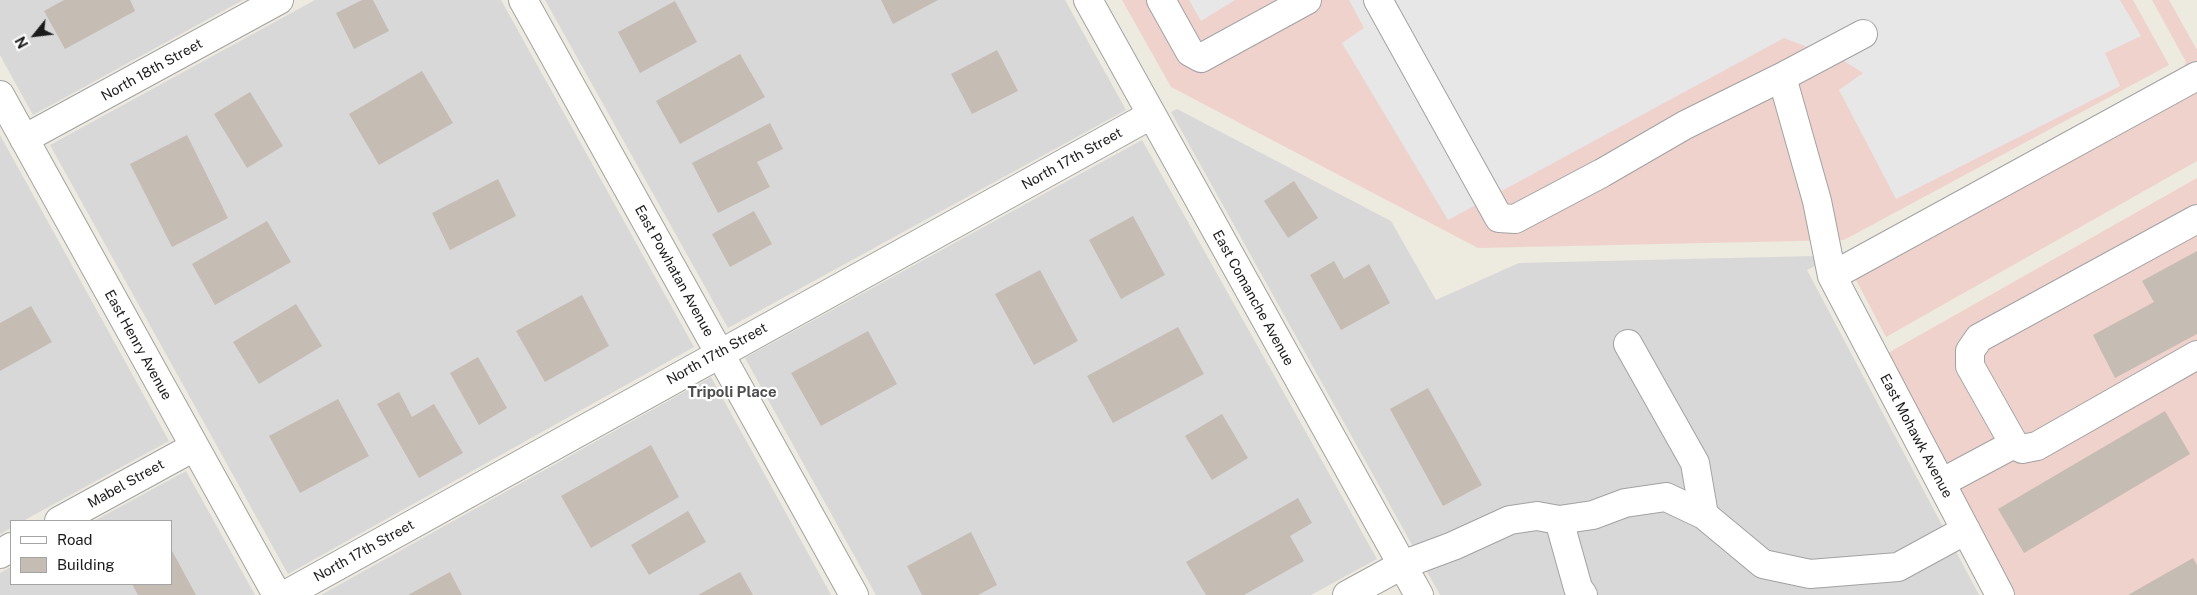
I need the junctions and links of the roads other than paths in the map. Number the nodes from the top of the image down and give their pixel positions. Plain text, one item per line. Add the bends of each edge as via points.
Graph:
1 (279, 0) edge
2 (523, 0) edge
3 (1088, 0) edge
4 (1161, 0) edge
5 (1307, 0) edge
6 (1378, 0) edge
7 (1863, 34) dead end
8 (2197, 76) edge
9 (1782, 77) junction
10 (2, 102) edge
11 (1151, 115) junction
12 (24, 139) junction
13 (2197, 219) edge
14 (1832, 276) junction
15 (1628, 344) dead end
16 (719, 353) junction
17 (2197, 355) edge
18 (2014, 444) junction
19 (194, 447) junction
20 (1941, 483) junction
21 (1704, 515) junction
22 (61, 520) edge
23 (1559, 520) junction
24 (1966, 530) junction
25 (1402, 565) junction
26 (277, 595) edge
27 (285, 595) edge
28 (854, 595) edge
29 (1347, 595) edge
30 (1419, 595) edge
31 (1583, 595) edge
32 (2000, 595) edge

1 - 12 street, North 18th Street
2 - 16 street, East Powhatan Avenue
3 - 11 street, East Comanche Avenue
4 - 5 street via 1190,52 1201,58
6 - 9 street via 1500,218 1515,220 1685,125
7 - 9 street
8 - 14 street
9 - 14 street, East Mohawk Avenue via 1817,201
10 - 12 street, East Henry Avenue
11 - 16 street, North 17th Street
11 - 25 street, East Comanche Avenue
12 - 19 street, East Henry Avenue
13 - 18 street via 1979,338 1970,351 1970,366
14 - 20 street, East Mohawk Avenue
15 - 21 street via 1695,463
16 - 27 street, North 17th Street
16 - 28 street, East Powhatan Avenue
17 - 18 street via 2037,446 2022,449
18 - 20 street
19 - 22 street, Mabel Street
19 - 26 street, East Henry Avenue
20 - 24 street, East Mohawk Avenue
21 - 23 street via 1666,497 1625,503 1593,515
21 - 24 street via 1763,564 1810,574 1898,567
23 - 25 street via 1537,516 1510,520
23 - 31 street via 1578,588
24 - 32 street, East Mohawk Avenue
25 - 29 street
25 - 30 street, East Comanche Avenue

